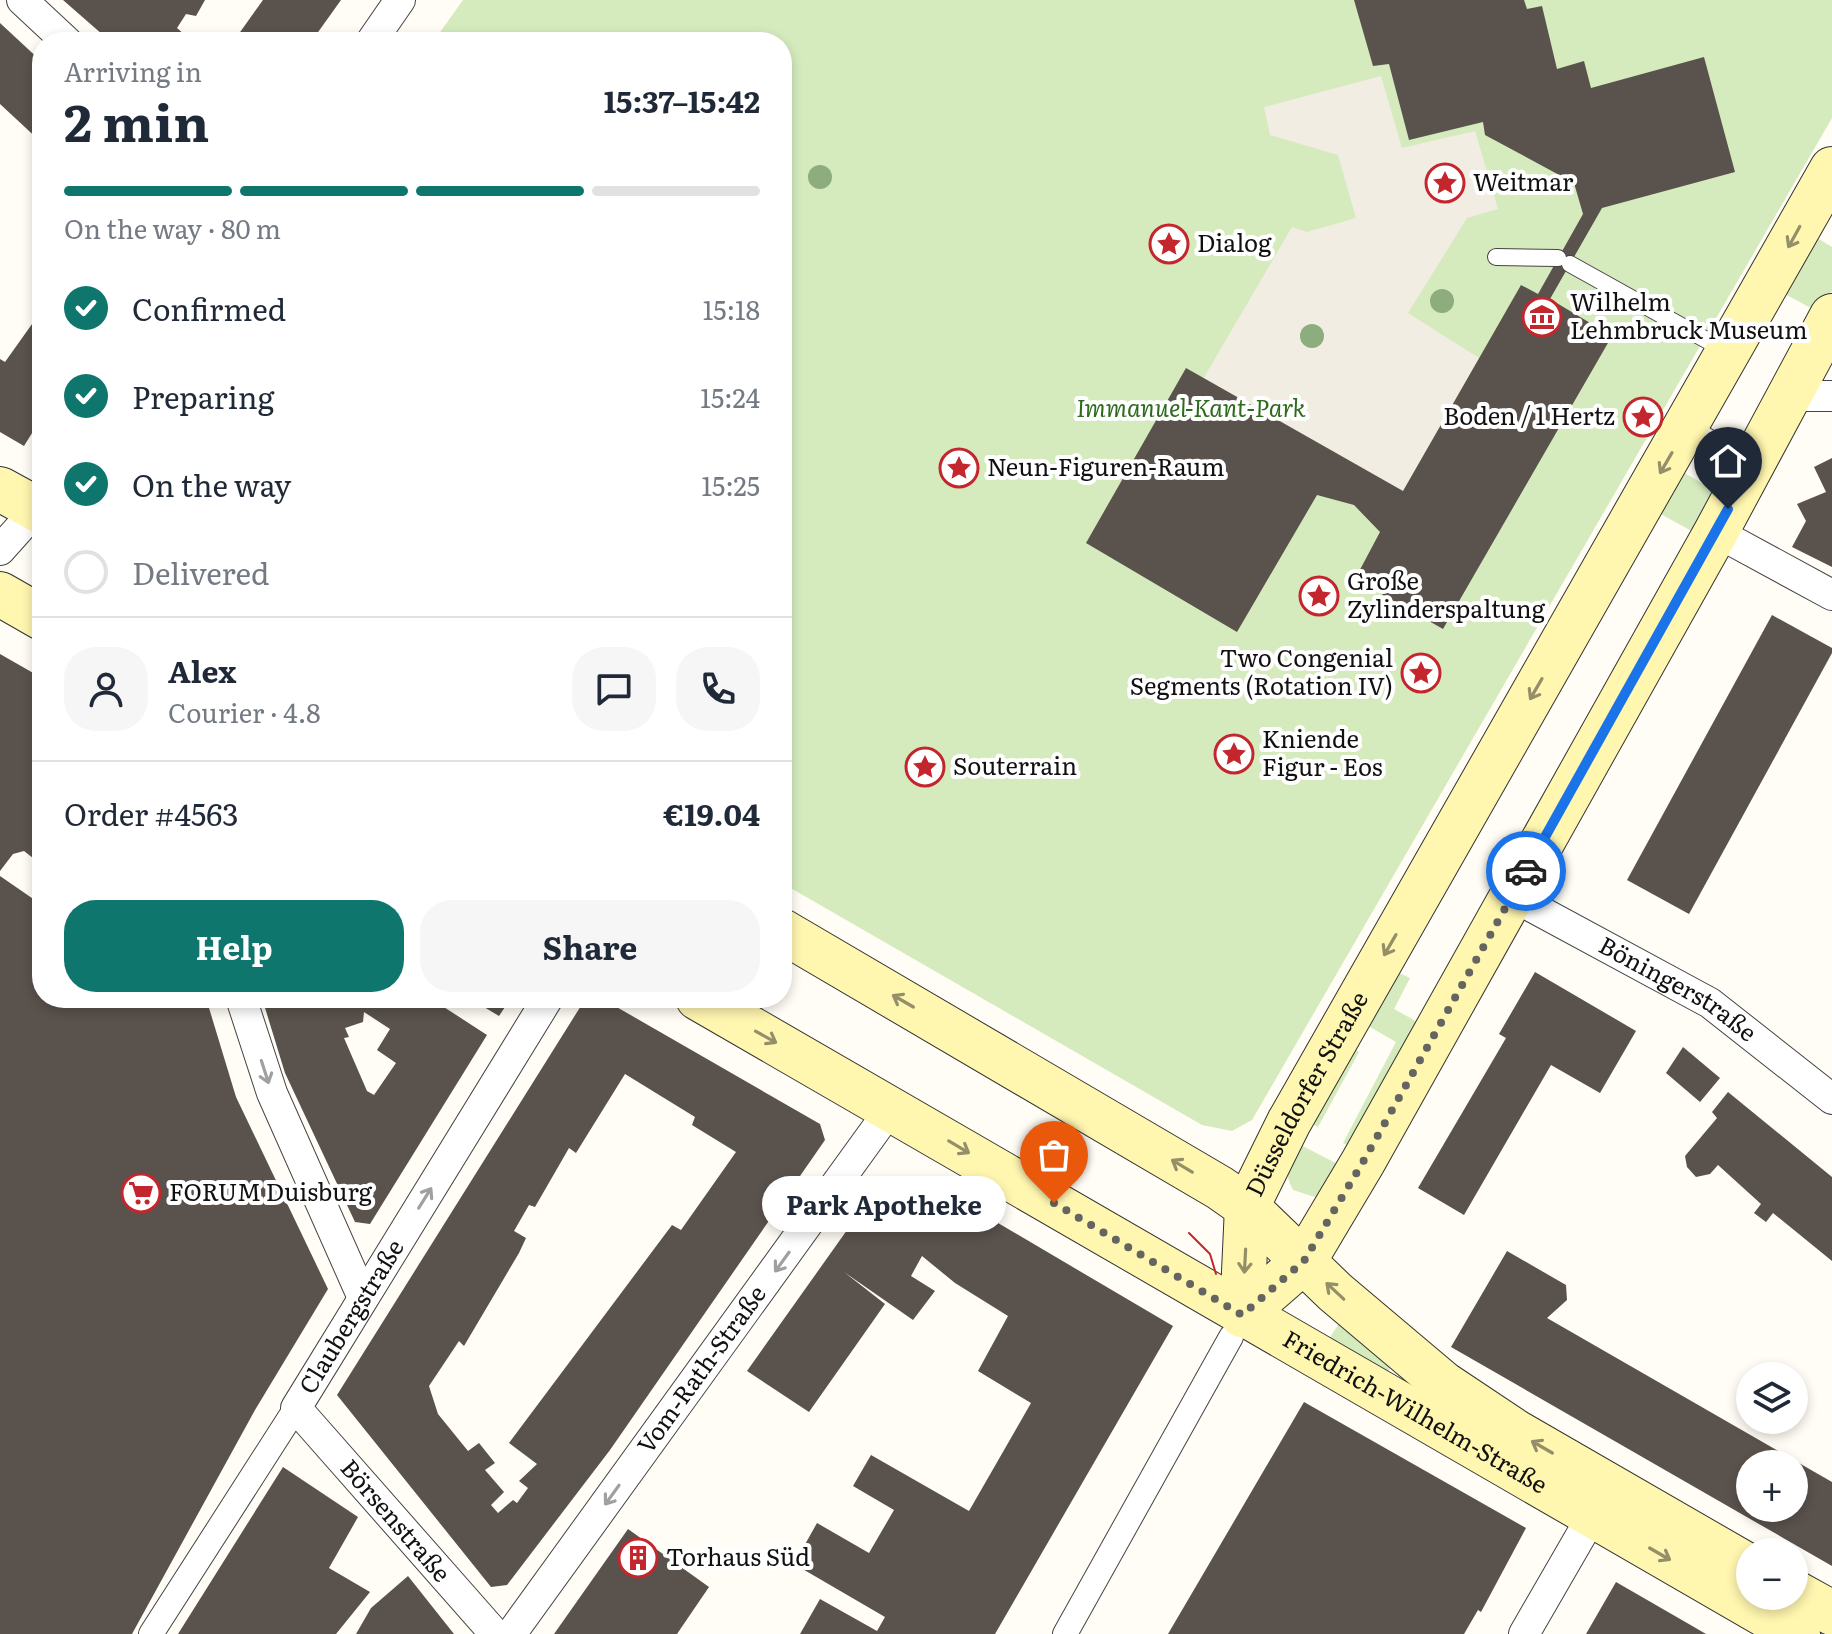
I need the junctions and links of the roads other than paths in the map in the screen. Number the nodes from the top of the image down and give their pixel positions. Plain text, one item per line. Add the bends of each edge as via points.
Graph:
1 (22, 0) edge
2 (400, 0) edge
3 (56, 32) edge
4 (378, 32) edge
5 (1832, 169) edge
6 (1496, 257) dead end
7 (1832, 316) edge
8 (1729, 353) junction
9 (1788, 396) junction
10 (1832, 396) edge
11 (1687, 425) junction
12 (1752, 463) junction
13 (30, 503) edge
14 (1716, 532) junction
15 (0, 550) edge
16 (0, 594) edge
17 (1832, 595) edge
18 (32, 612) edge
19 (1512, 896) junction
20 (792, 937) edge
21 (244, 1008) edge
22 (542, 1008) edge
23 (716, 1008) edge
24 (1832, 1099) edge
25 (892, 1107) junction
26 (1247, 1207) junction
27 (1304, 1261) junction
28 (363, 1298) junction
29 (1236, 1326) junction
30 (296, 1408) junction
31 (1601, 1501) junction
32 (1736, 1561) edge
33 (1808, 1600) edge
34 (1832, 1613) edge
35 (151, 1634) edge
36 (495, 1634) edge
37 (511, 1634) edge
38 (1065, 1634) edge
39 (1524, 1634) edge
40 (1798, 1634) edge

1 - 3 street
2 - 4 street
5 -> 8 main road, Düsseldorfer Straße
6 - 8 lane via 1564,261
7 - 9 main road, Düsseldorfer Straße
8 - 11 main road, Düsseldorfer Straße
9 - 10 street
9 - 12 main road, Düsseldorfer Straße
11 - 12 lane
11 -> 26 main road, Düsseldorfer Straße via 1289,1122
12 - 14 main road, Düsseldorfer Straße
13 - 15 street
14 - 17 street
14 - 19 main road, Düsseldorfer Straße
16 - 18 main road
19 - 24 street, Böningerstraße via 1710,1003
19 - 27 main road, Düsseldorfer Straße
26 -> 20 main road, Friedrich-Wilhelm-Straße
21 -> 28 street via 272,1093
28 -> 22 street, Claubergstraße
23 -> 25 main road, Friedrich-Wilhelm-Straße
25 -> 29 main road, Friedrich-Wilhelm-Straße
25 -> 37 street, Vom-Rath-Straße
26 - 27 main road, Friedrich-Wilhelm-Straße
26 -> 29 main road, Düsseldorfer Straße
27 - 29 main road, Düsseldorfer Straße
31 -> 27 main road, Friedrich-Wilhelm-Straße via 1392,1342
28 - 30 street, Claubergstraße
29 - 31 main road, Friedrich-Wilhelm-Straße
29 - 38 street, Düsseldorfer Straße
30 - 35 street, Claubergstraße
30 - 36 street, Börsenstraße
31 - 32 main road, Friedrich-Wilhelm-Straße
31 - 39 street
31 -> 40 main road, Friedrich-Wilhelm-Straße
33 - 34 main road

